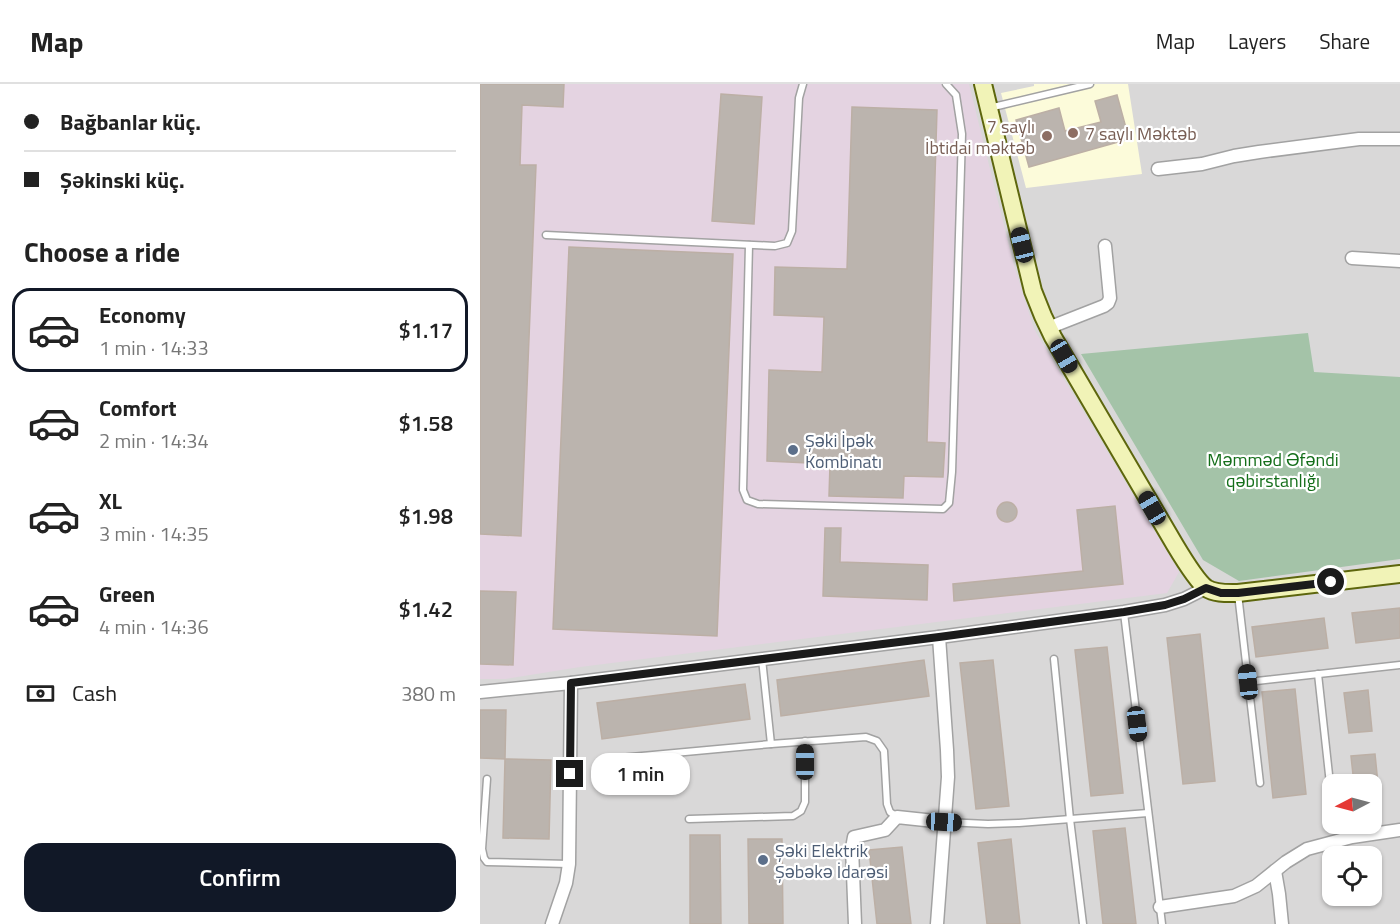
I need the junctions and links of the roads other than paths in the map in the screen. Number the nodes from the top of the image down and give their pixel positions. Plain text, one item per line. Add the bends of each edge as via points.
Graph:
1 (804, 84) edge
2 (946, 84) edge
3 (983, 84) edge
4 (1090, 84) edge
5 (988, 108) junction
6 (1400, 139) edge
7 (1158, 169) dead end
8 (546, 235) dead end
9 (749, 245) junction
10 (1105, 246) dead end
11 (1352, 258) dead end
12 (1400, 261) edge
13 (1048, 328) junction
14 (1400, 574) edge
15 (1206, 588) junction
16 (1238, 593) junction
17 (1124, 612) junction
18 (939, 637) junction
19 (762, 659) junction
20 (1054, 659) dead end
21 (1400, 665) edge
22 (1318, 674) junction
23 (1248, 682) junction
24 (571, 683) junction
25 (480, 692) edge
26 (805, 741) junction
27 (771, 744) junction
28 (621, 758) dead end
29 (1329, 774) edge
30 (487, 779) dead end
31 (1260, 783) dead end
32 (1148, 813) junction
33 (897, 817) junction
34 (689, 819) dead end
35 (1070, 819) junction
36 (944, 822) junction
37 (1400, 830) edge
38 (569, 864) junction
39 (1275, 871) junction
40 (1160, 907) junction
41 (552, 924) edge
42 (855, 924) edge
43 (937, 924) edge
44 (1083, 924) edge
45 (1162, 924) edge
46 (1282, 924) edge

1 - 9 lane via 799,98 792,231 787,243
2 - 9 lane via 956,95 963,134 952,472 949,502 943,509 758,504 747,500 743,490
3 - 5 street
4 - 5 lane
5 - 13 street via 1033,291
6 - 7 street via 1359,139
8 - 9 lane
10 - 13 street via 1110,298 1107,303
11 - 12 street
13 - 15 street via 1175,546
14 - 16 street
15 - 16 street
15 - 17 street via 1165,605
16 - 23 lane
17 - 18 street
17 - 32 lane
18 - 19 street
18 - 36 street via 948,777
19 - 24 street
19 - 27 lane
20 - 35 lane
21 - 22 lane
22 - 23 lane
22 - 29 lane
23 - 31 lane
24 - 25 street
24 - 38 street
26 - 27 lane
26 - 33 lane via 866,737 878,741 884,751 887,804
26 - 34 lane via 805,802 801,811 793,816
27 - 28 lane
30 - 38 lane via 482,849 487,862
32 - 35 lane
32 - 40 lane
33 - 36 street
33 - 42 street via 885,830 854,837
35 - 36 lane via 999,824
35 - 44 lane
36 - 43 street
37 - 39 street via 1306,849
38 - 41 street
39 - 40 street via 1234,896
39 - 46 street
40 - 45 lane

